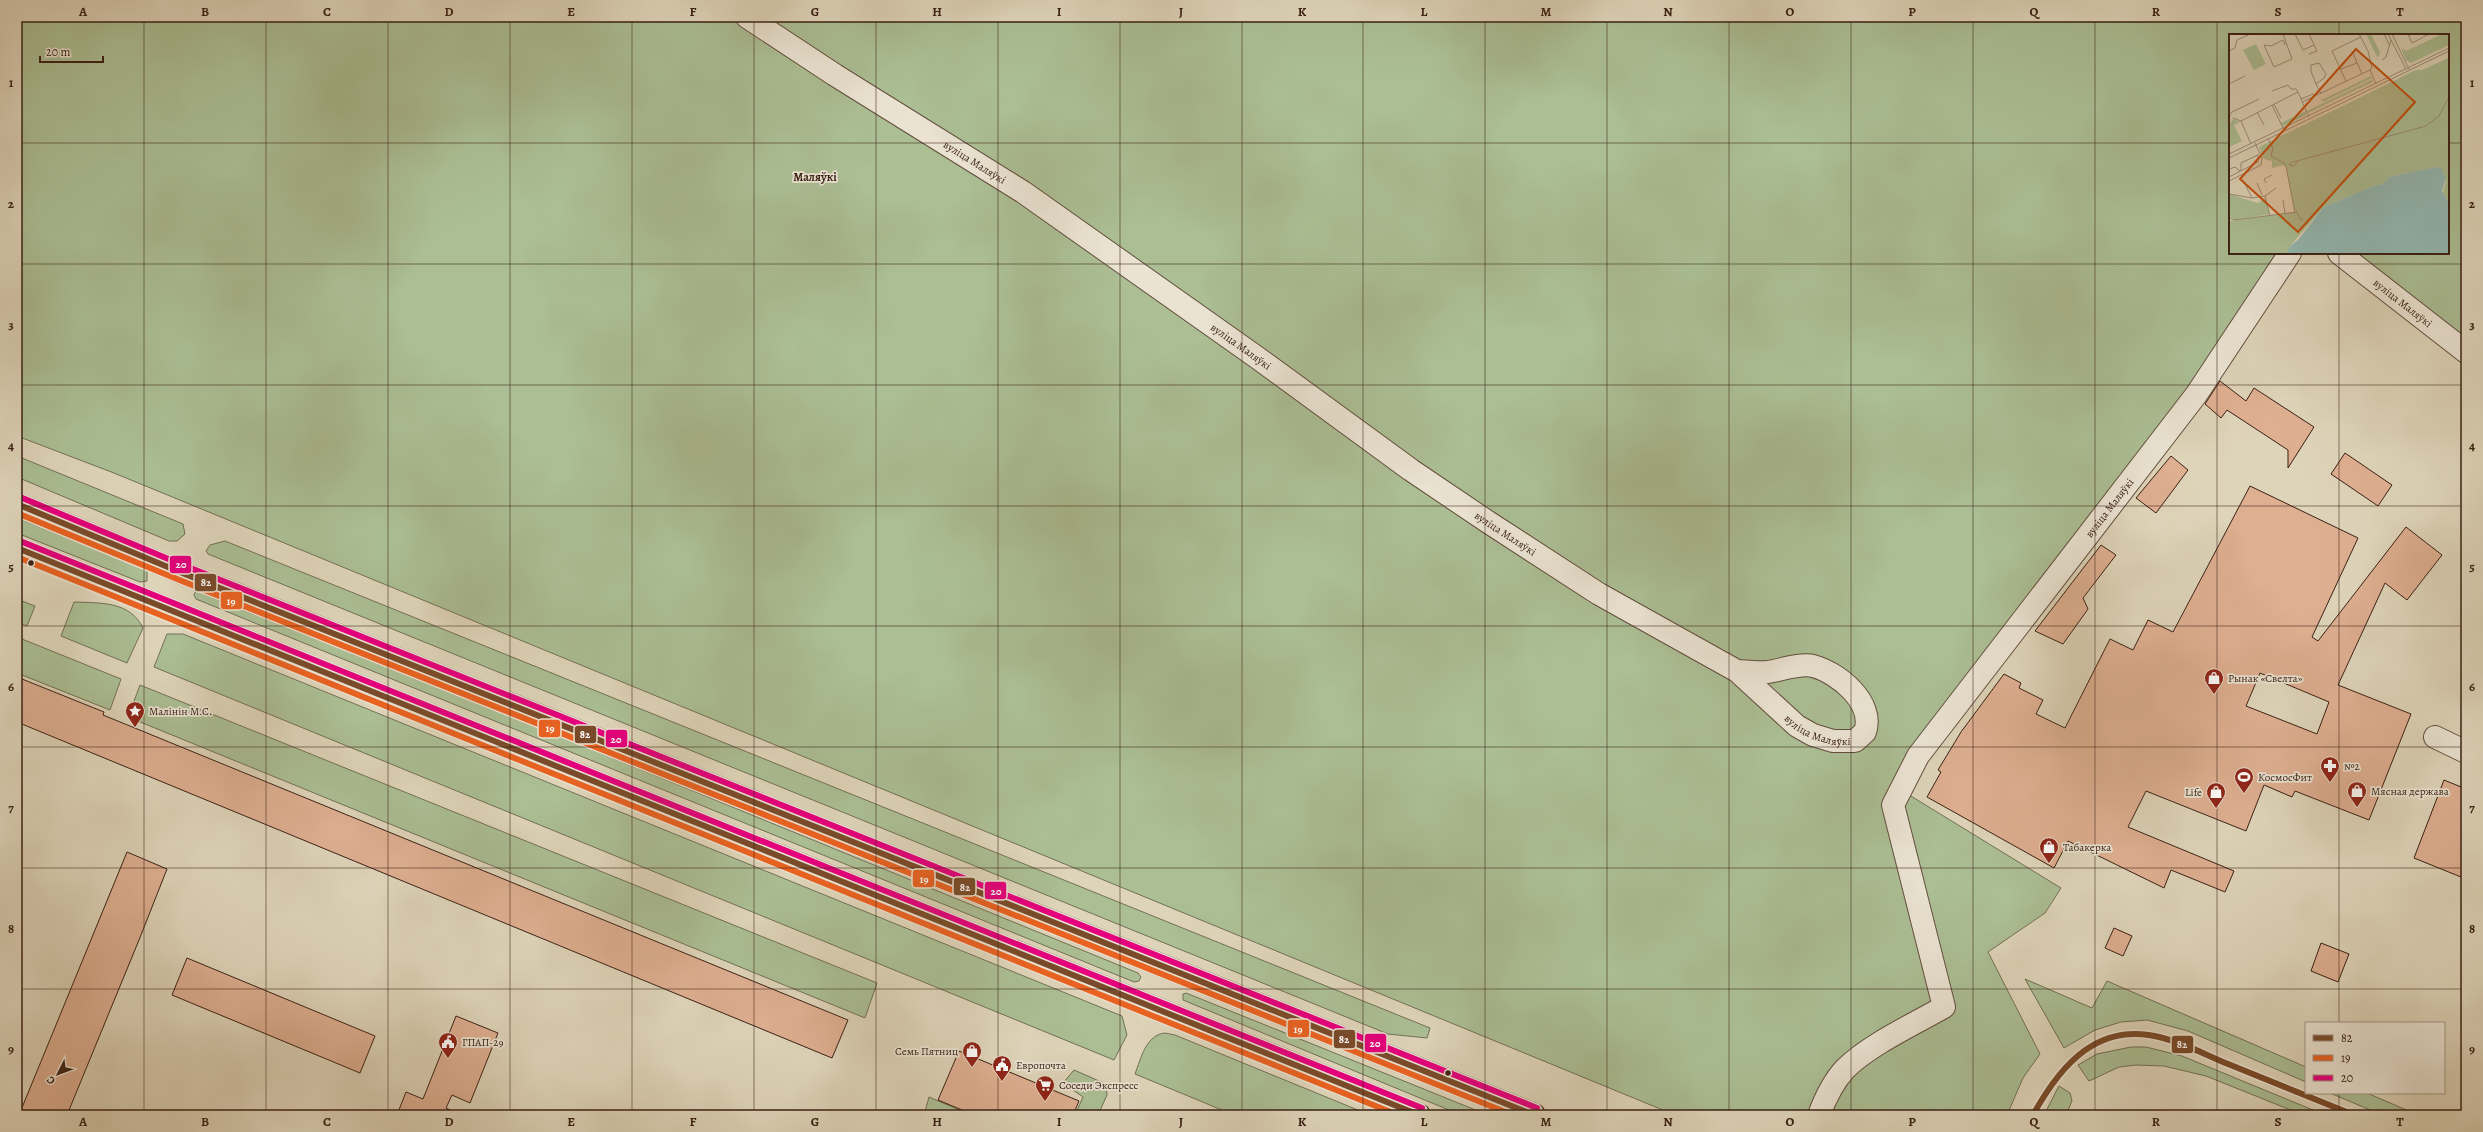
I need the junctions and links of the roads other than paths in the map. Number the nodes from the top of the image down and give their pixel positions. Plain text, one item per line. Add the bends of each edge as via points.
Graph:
1 (747, 17) edge
2 (2289, 254) edge
3 (2340, 254) edge
4 (2466, 352) edge
5 (17, 504) edge
6 (17, 548) edge
7 (1737, 671) junction
8 (2435, 737) dead end
9 (2466, 752) edge
10 (1419, 1115) edge
11 (1534, 1115) edge
12 (1819, 1115) edge

1 - 7 street, вуліца Маляўкі via 1023,192 1411,470 1495,526 1599,594
2 - 12 street, вуліца Маляўкі via 2196,395 1918,756 1893,805 1944,1007 1862,1055 1844,1070 1825,1098
3 - 4 street, вуліца Маляўкі
5 - 11 main road via 174,570
6 - 10 main road
7 - 7 street, вуліца Маляўкі via 1777,710 1813,735 1833,741 1855,741 1865,732 1867,721 1862,705 1851,689 1833,675 1812,666 1766,672
8 - 9 street

